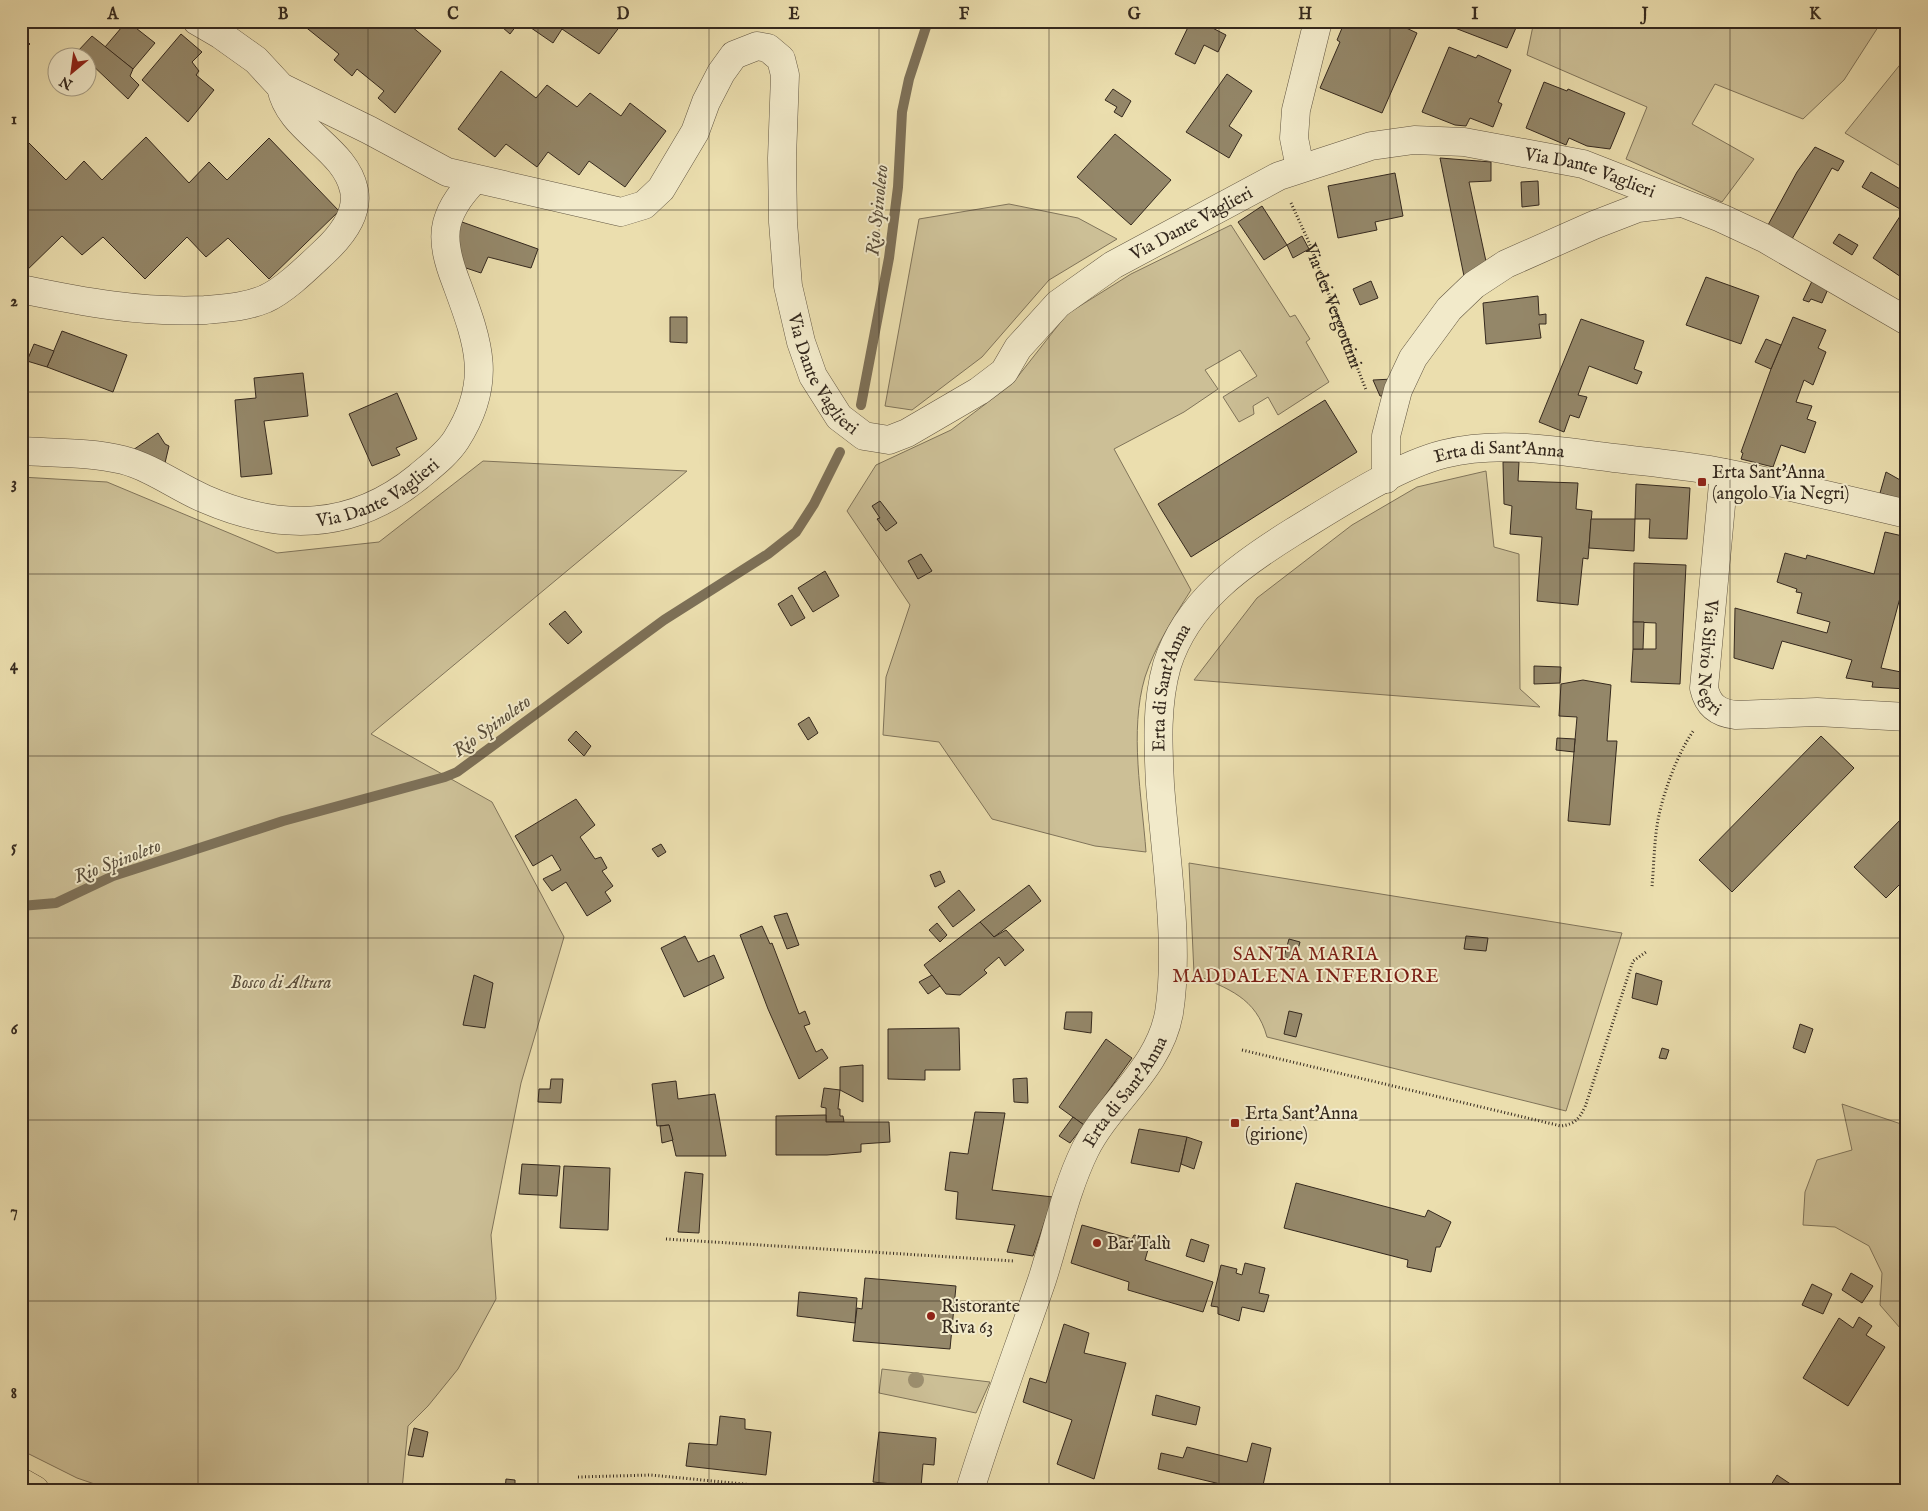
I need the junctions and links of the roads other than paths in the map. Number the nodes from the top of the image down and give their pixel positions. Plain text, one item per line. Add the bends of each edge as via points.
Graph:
1 (197, 21) edge
2 (1318, 21) edge
3 (281, 87) junction
4 (1290, 172) junction
5 (476, 179) junction
6 (1681, 203) junction
7 (21, 290) edge
8 (1907, 321) edge
9 (21, 451) edge
10 (1724, 473) junction
11 (1386, 479) junction
12 (1907, 514) edge
13 (1907, 717) edge
14 (21, 1482) edge
15 (35, 1490) edge
16 (970, 1490) edge

1 - 3 street, Via Dante Vaglieri via 256,60
2 - 4 street via 1296,110
3 - 5 street, Via Dante Vaglieri via 447,172
3 - 7 street, Via Dante Vaglieri via 284,101 348,172 354,190 355,202 342,236 306,270 266,298 235,308 167,312 92,304
4 - 5 street, Via Dante Vaglieri via 1113,265 1084,284 1052,310 1018,348 1004,372 963,400 889,440 864,436 839,418 813,376 800,342 788,286 783,222 785,75 782,60 768,48 757,46 734,55 710,94 690,140 661,188 644,205 621,212
4 - 6 street, Via Dante Vaglieri via 1371,146 1414,140 1464,142 1583,164
5 - 9 street, Via Dante Vaglieri via 452,210 446,224 445,240 451,268 476,335 480,366 478,393 455,442 403,489 351,515 303,522 279,521 204,499 166,477 123,460
6 - 8 street, Via Dante Vaglieri via 1764,238
6 - 11 street, Via Dante Vaglieri via 1638,208 1594,225 1506,264 1474,285 1449,309 1413,358 1398,390 1386,436
10 - 11 street, Erta di Sant'Anna via 1519,446 1445,454 1415,463
10 - 12 street, Erta di Sant'Anna
10 - 13 street, Via Silvio Negri via 1704,688 1711,704 1724,714 1736,715 1817,712
11 - 16 street, Erta di Sant'Anna via 1278,541 1220,582 1196,608 1177,641 1167,667 1158,710 1173,943 1169,1011 1163,1037 1154,1056 1086,1148
14 - 15 main road

